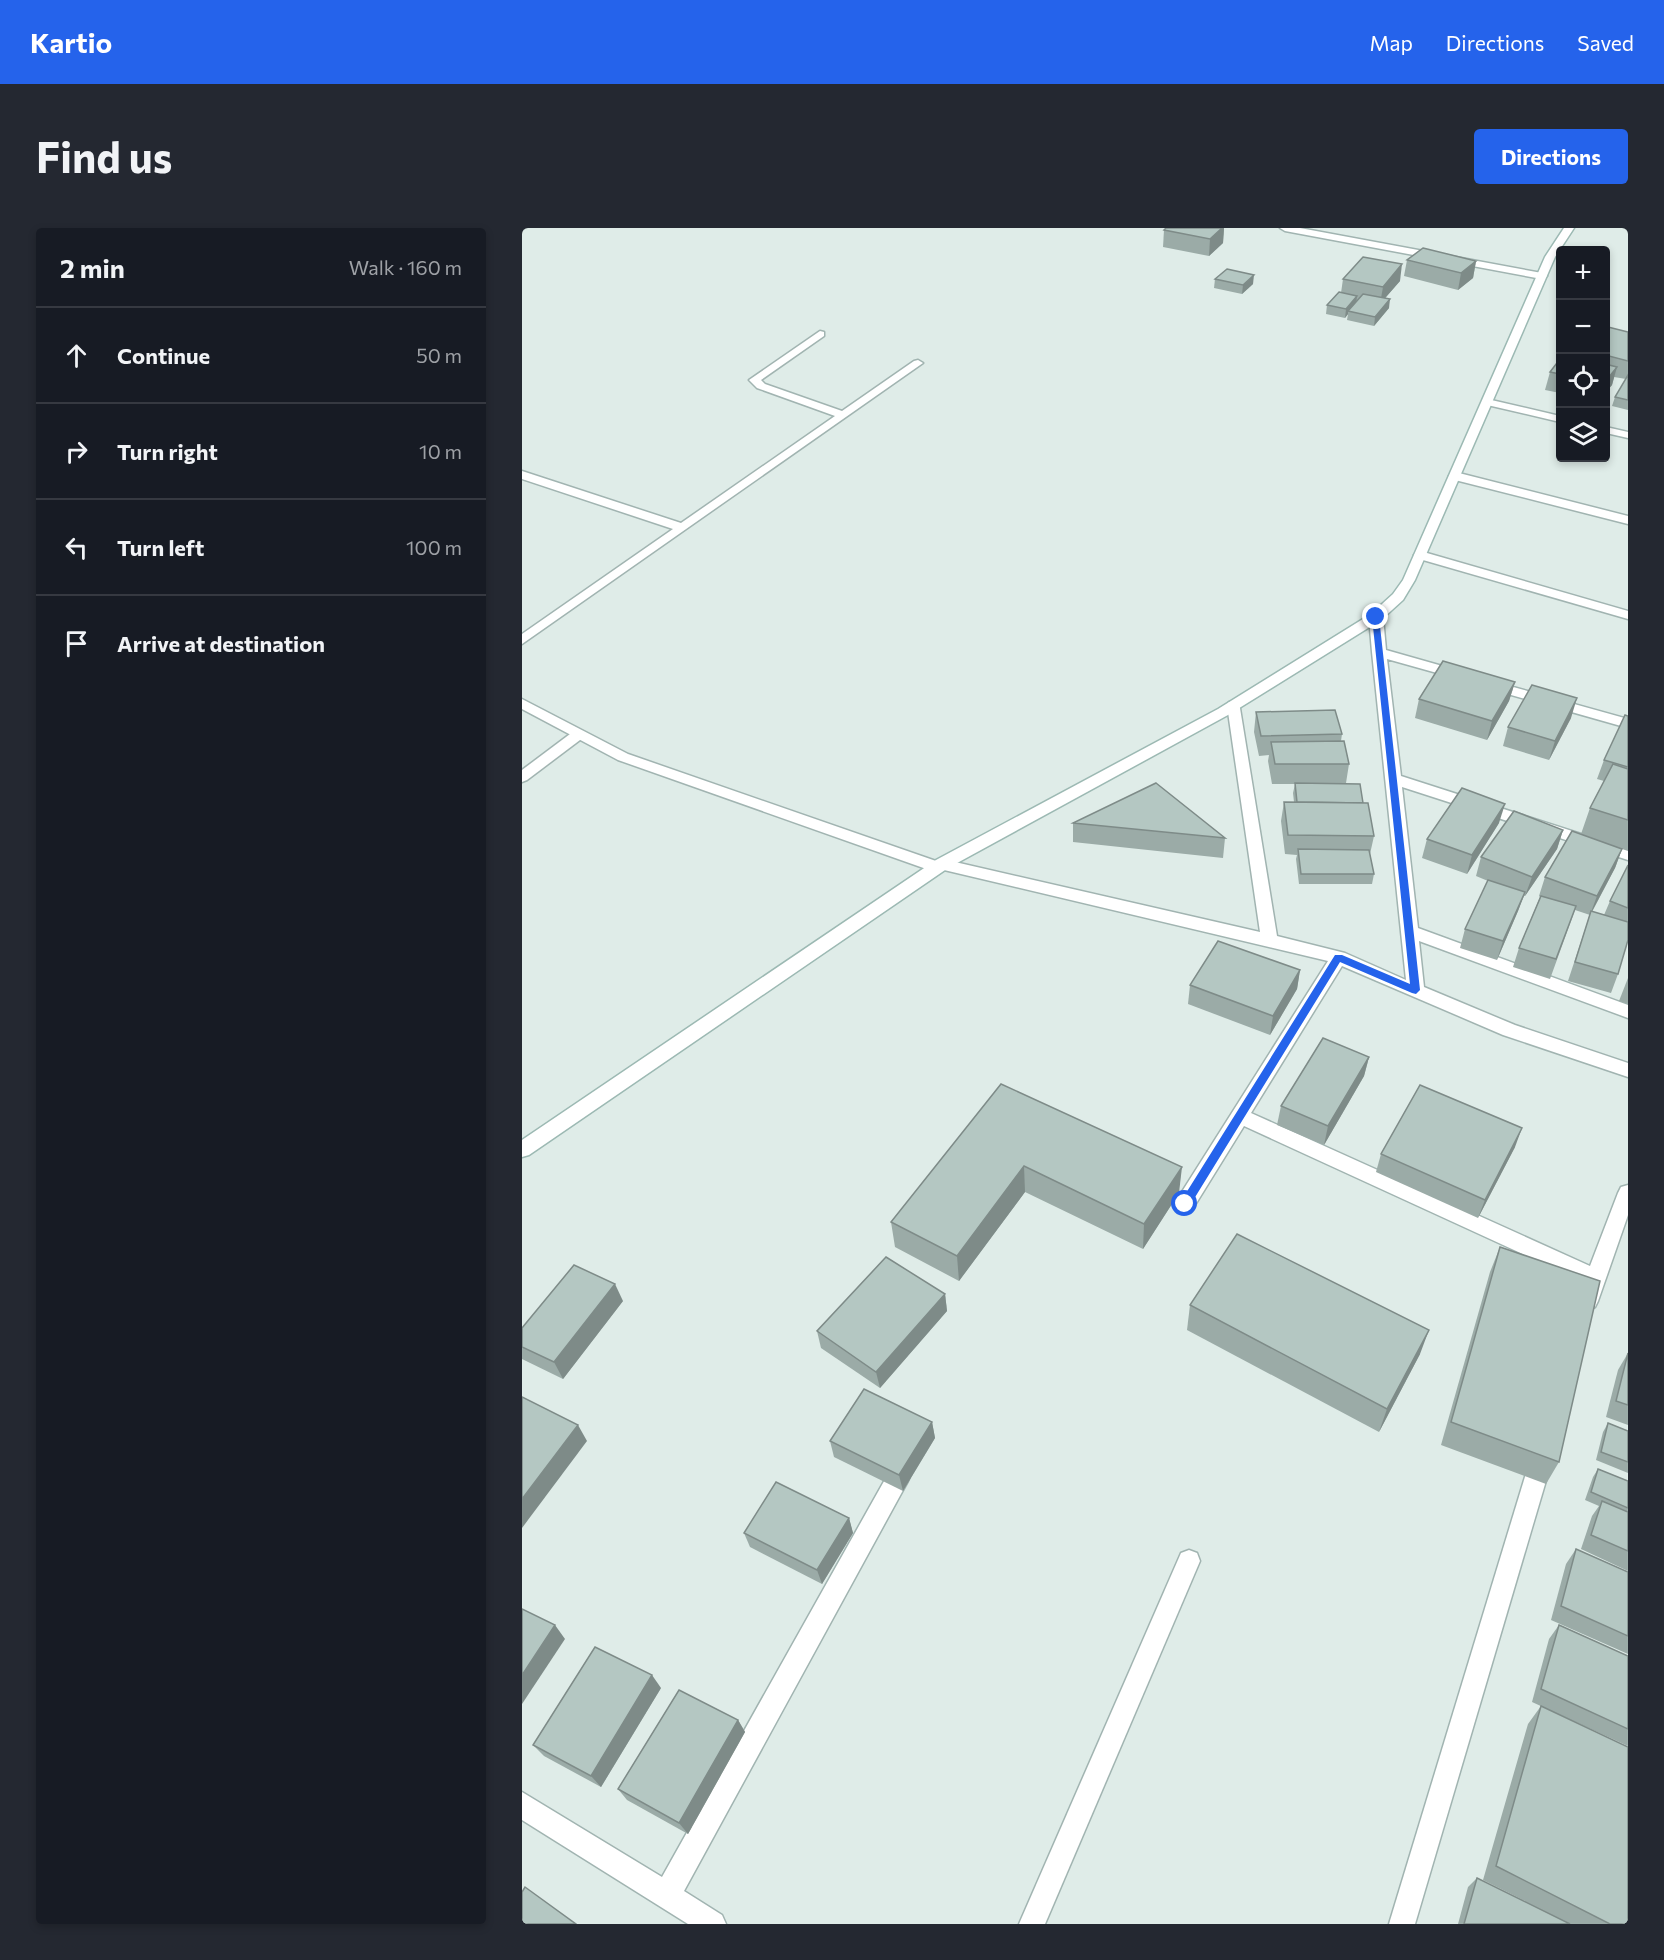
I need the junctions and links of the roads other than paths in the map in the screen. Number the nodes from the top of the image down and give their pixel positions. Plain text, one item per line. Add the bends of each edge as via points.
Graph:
1 (1285, 228) edge
2 (1569, 228) edge
3 (1542, 276) junction
4 (820, 334) dead end
5 (918, 363) dead end
6 (1487, 402) junction
7 (844, 415) junction
8 (1556, 418) edge
9 (1610, 431) edge
10 (1628, 435) edge
11 (522, 475) edge
12 (1455, 476) junction
13 (1628, 520) edge
14 (682, 528) junction
15 (1420, 555) junction
16 (1628, 615) edge
17 (1376, 617) junction
18 (522, 640) edge
19 (1379, 652) junction
20 (522, 703) edge
21 (1234, 705) junction
22 (1628, 724) edge
23 (579, 734) junction
24 (522, 777) edge
25 (1393, 779) junction
26 (1628, 855) edge
27 (940, 866) junction
28 (1410, 931) junction
29 (1269, 940) junction
30 (1339, 957) junction
31 (1416, 990) junction
32 (1628, 1012) edge
33 (1628, 1070) edge
34 (1240, 1116) junction
35 (522, 1150) edge
36 (1628, 1193) edge
37 (1185, 1204) dead end
38 (1595, 1278) junction
39 (1582, 1323) edge
40 (1548, 1437) edge
41 (900, 1474) edge
42 (1189, 1561) dead end
43 (522, 1804) edge
44 (667, 1895) junction
45 (713, 1924) edge
46 (1032, 1924) edge
47 (1402, 1924) edge

1 - 3 street
2 - 3 street
3 - 6 street
4 - 7 street via 754,380 761,386
5 - 7 street
6 - 8 street
6 - 12 street
7 - 14 street
9 - 10 street
11 - 14 street
12 - 13 street
12 - 15 street
14 - 18 street
15 - 16 street
15 - 17 street via 1398,597
17 - 19 street
17 - 21 street
19 - 22 street
19 - 25 street
20 - 23 street
21 - 27 street
21 - 29 street
23 - 24 street
23 - 27 street via 623,757
25 - 26 street
25 - 28 street
27 - 29 street
27 - 35 street
28 - 31 street
28 - 32 street
29 - 30 street
30 - 31 street
30 - 34 street
31 - 33 street via 1509,1030
34 - 37 street
34 - 38 street
36 - 38 street
38 - 39 street
40 - 47 street
41 - 44 street
42 - 46 street
43 - 44 street
44 - 45 street

